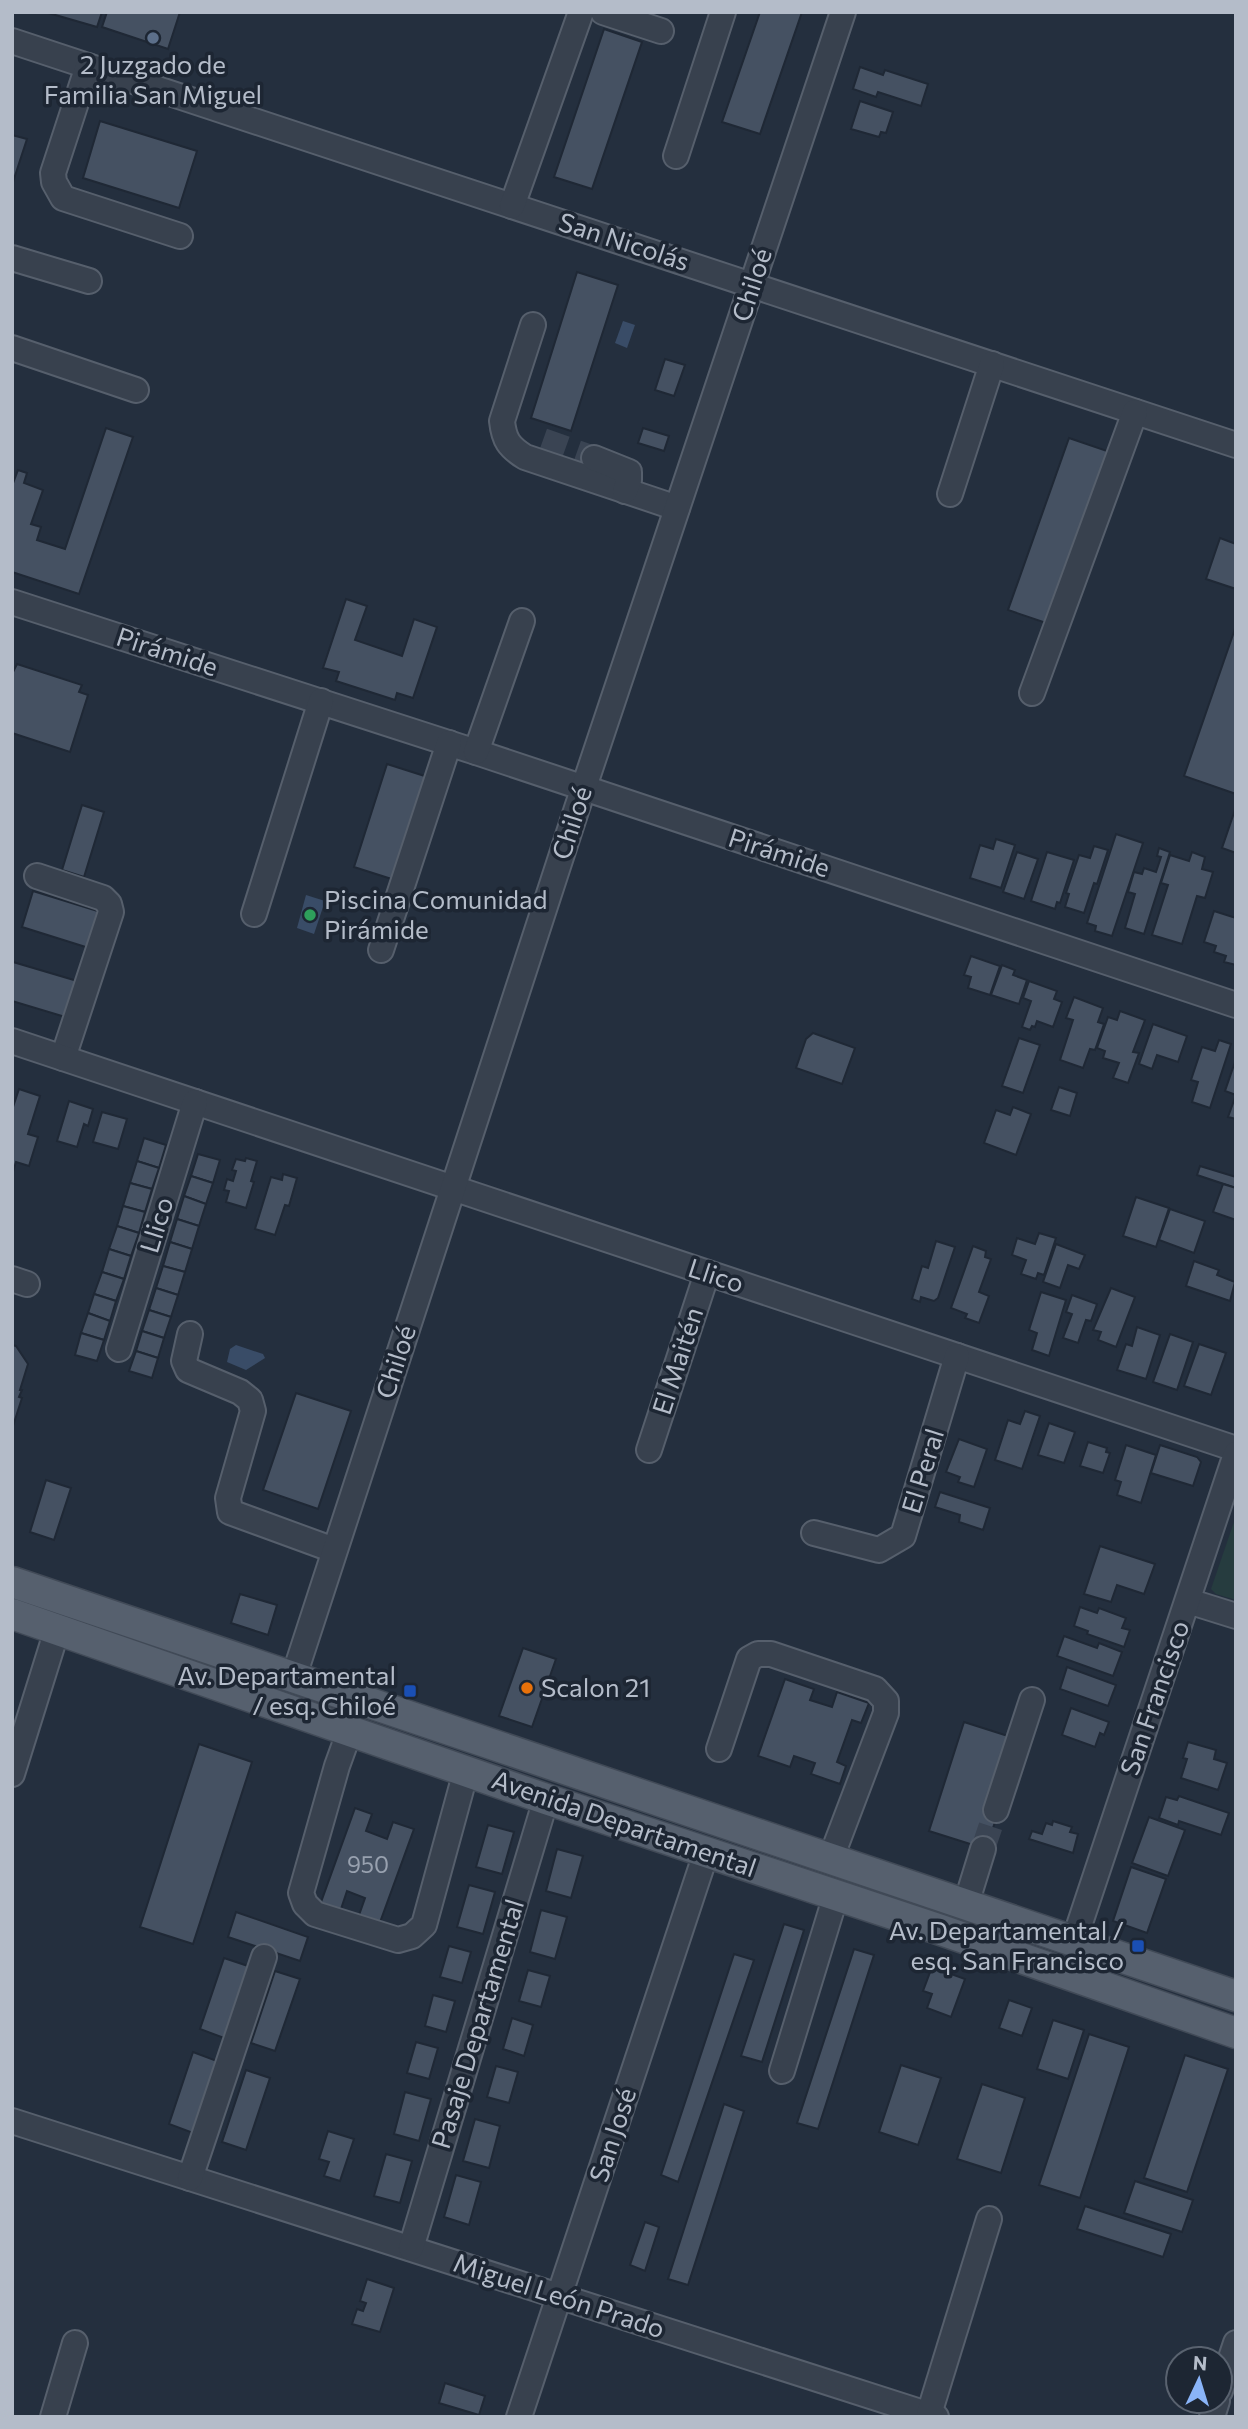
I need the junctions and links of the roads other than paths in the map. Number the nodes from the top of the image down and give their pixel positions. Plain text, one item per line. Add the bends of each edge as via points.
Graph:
1 (581, 12) edge
2 (603, 12) edge
3 (723, 12) edge
4 (843, 12) edge
5 (660, 31) dead end
6 (12, 41) edge
7 (88, 66) junction
8 (676, 156) dead end
9 (512, 206) junction
10 (180, 236) dead end
11 (12, 258) edge
12 (89, 281) dead end
13 (752, 284) junction
14 (533, 325) dead end
15 (12, 348) edge
16 (992, 364) junction
17 (136, 390) dead end
18 (1135, 412) junction
19 (1236, 446) edge
20 (594, 458) tunnel mouth
21 (625, 491) junction
22 (950, 494) dead end
23 (677, 508) junction
24 (12, 602) edge
25 (522, 621) dead end
26 (1032, 693) dead end
27 (321, 701) junction
28 (449, 743) junction
29 (476, 752) junction
30 (584, 788) junction
31 (37, 876) dead end
32 (254, 914) dead end
33 (381, 950) dead end
34 (1236, 1005) edge
35 (12, 1041) edge
36 (63, 1058) junction
37 (195, 1102) junction
38 (453, 1188) junction
39 (708, 1273) junction
40 (190, 1335) dead end
41 (118, 1349) dead end
42 (957, 1356) junction
43 (1236, 1449) edge
44 (649, 1450) dead end
45 (1236, 1454) edge
46 (814, 1533) dead end
47 (334, 1550) junction
48 (12, 1576) edge
49 (12, 1582) edge
50 (50, 1594) junction
51 (1188, 1601) junction
52 (16, 1616) edge
53 (1236, 1616) edge
54 (57, 1630) junction
55 (293, 1676) junction
56 (1032, 1700) dead end
57 (350, 1730) junction
58 (719, 1749) dead end
59 (466, 1771) junction
60 (12, 1774) edge
61 (546, 1799) junction
62 (996, 1810) tunnel mouth
63 (984, 1849) tunnel mouth
64 (706, 1853) junction
65 (831, 1858) junction
66 (836, 1895) junction
67 (966, 1904) junction
68 (1074, 1941) junction
69 (264, 1957) dead end
70 (1236, 1996) edge
71 (1236, 2033) edge
72 (782, 2071) dead end
73 (12, 2121) edge
74 (190, 2178) junction
75 (989, 2219) dead end
76 (411, 2248) junction
77 (559, 2296) junction
78 (75, 2343) dead end
79 (932, 2416) edge
80 (53, 2417) edge
81 (519, 2417) edge

1 - 9 street
2 - 5 street
3 - 8 street
4 - 13 street, Chiloé
6 - 7 street, San Nicolás
7 - 9 street, San Nicolás
7 - 10 street via 53,173 58,190 63,198
9 - 13 street, San Nicolás
11 - 12 street
13 - 16 street, San Nicolás
13 - 23 street, Chiloé
14 - 21 street via 502,421 503,436 510,448 525,457
15 - 17 street
16 - 18 street, San Nicolás
16 - 22 street
18 - 19 street, San Nicolás
18 - 26 street
20 - 21 street via 629,472
21 - 23 street
23 - 30 street, Chiloé
24 - 27 street, Pirámide
25 - 29 street
27 - 28 street, Pirámide
27 - 32 street
28 - 29 street, Pirámide
28 - 33 street
29 - 30 street, Pirámide
30 - 34 street, Pirámide
30 - 38 street, Chiloé
31 - 36 street via 103,898 111,912
35 - 36 street, Llico
36 - 37 street, Llico
37 - 38 street, Llico
37 - 41 street, Llico
38 - 39 street, Llico
38 - 47 street, Chiloé
39 - 42 street, Llico
39 - 44 street, El Maitén
40 - 47 street via 184,1361 188,1370 240,1392 250,1400 253,1411 228,1497 230,1512
42 - 43 street, Llico
42 - 46 street, El Peral via 903,1536 879,1550
45 - 51 street, San Francisco
47 - 55 street, Chiloé
48 - 50 main road
49 - 50 main road, Avenida Departamental
50 - 55 main road, Avenida Departamental
51 - 53 street
51 - 68 street, San Francisco
52 - 54 main road, Avenida Departamental
54 - 57 main road, Avenida Departamental
54 - 60 street
55 - 65 main road, Avenida Departamental
56 - 62 street
57 - 59 main road, Avenida Departamental
57 - 59 street via 301,1893 314,1914 398,1940 412,1936 424,1925
58 - 65 street via 749,1660 758,1654 771,1654 875,1689 886,1701 886,1713
59 - 61 main road, Avenida Departamental
61 - 64 main road, Avenida Departamental
61 - 76 street, Pasaje Departamental
63 - 67 street
64 - 66 main road, Avenida Departamental
64 - 77 street, San José
65 - 67 main road, Avenida Departamental
66 - 71 main road, Avenida Departamental
66 - 72 street
67 - 68 main road, Avenida Departamental
68 - 70 main road, Avenida Departamental
69 - 74 street
73 - 74 street, Miguel León Prado
74 - 76 street, Miguel León Prado
75 - 79 street, Miguel León Prado
76 - 77 street, Miguel León Prado
77 - 79 street, Miguel León Prado
77 - 81 street, San José
78 - 80 street

